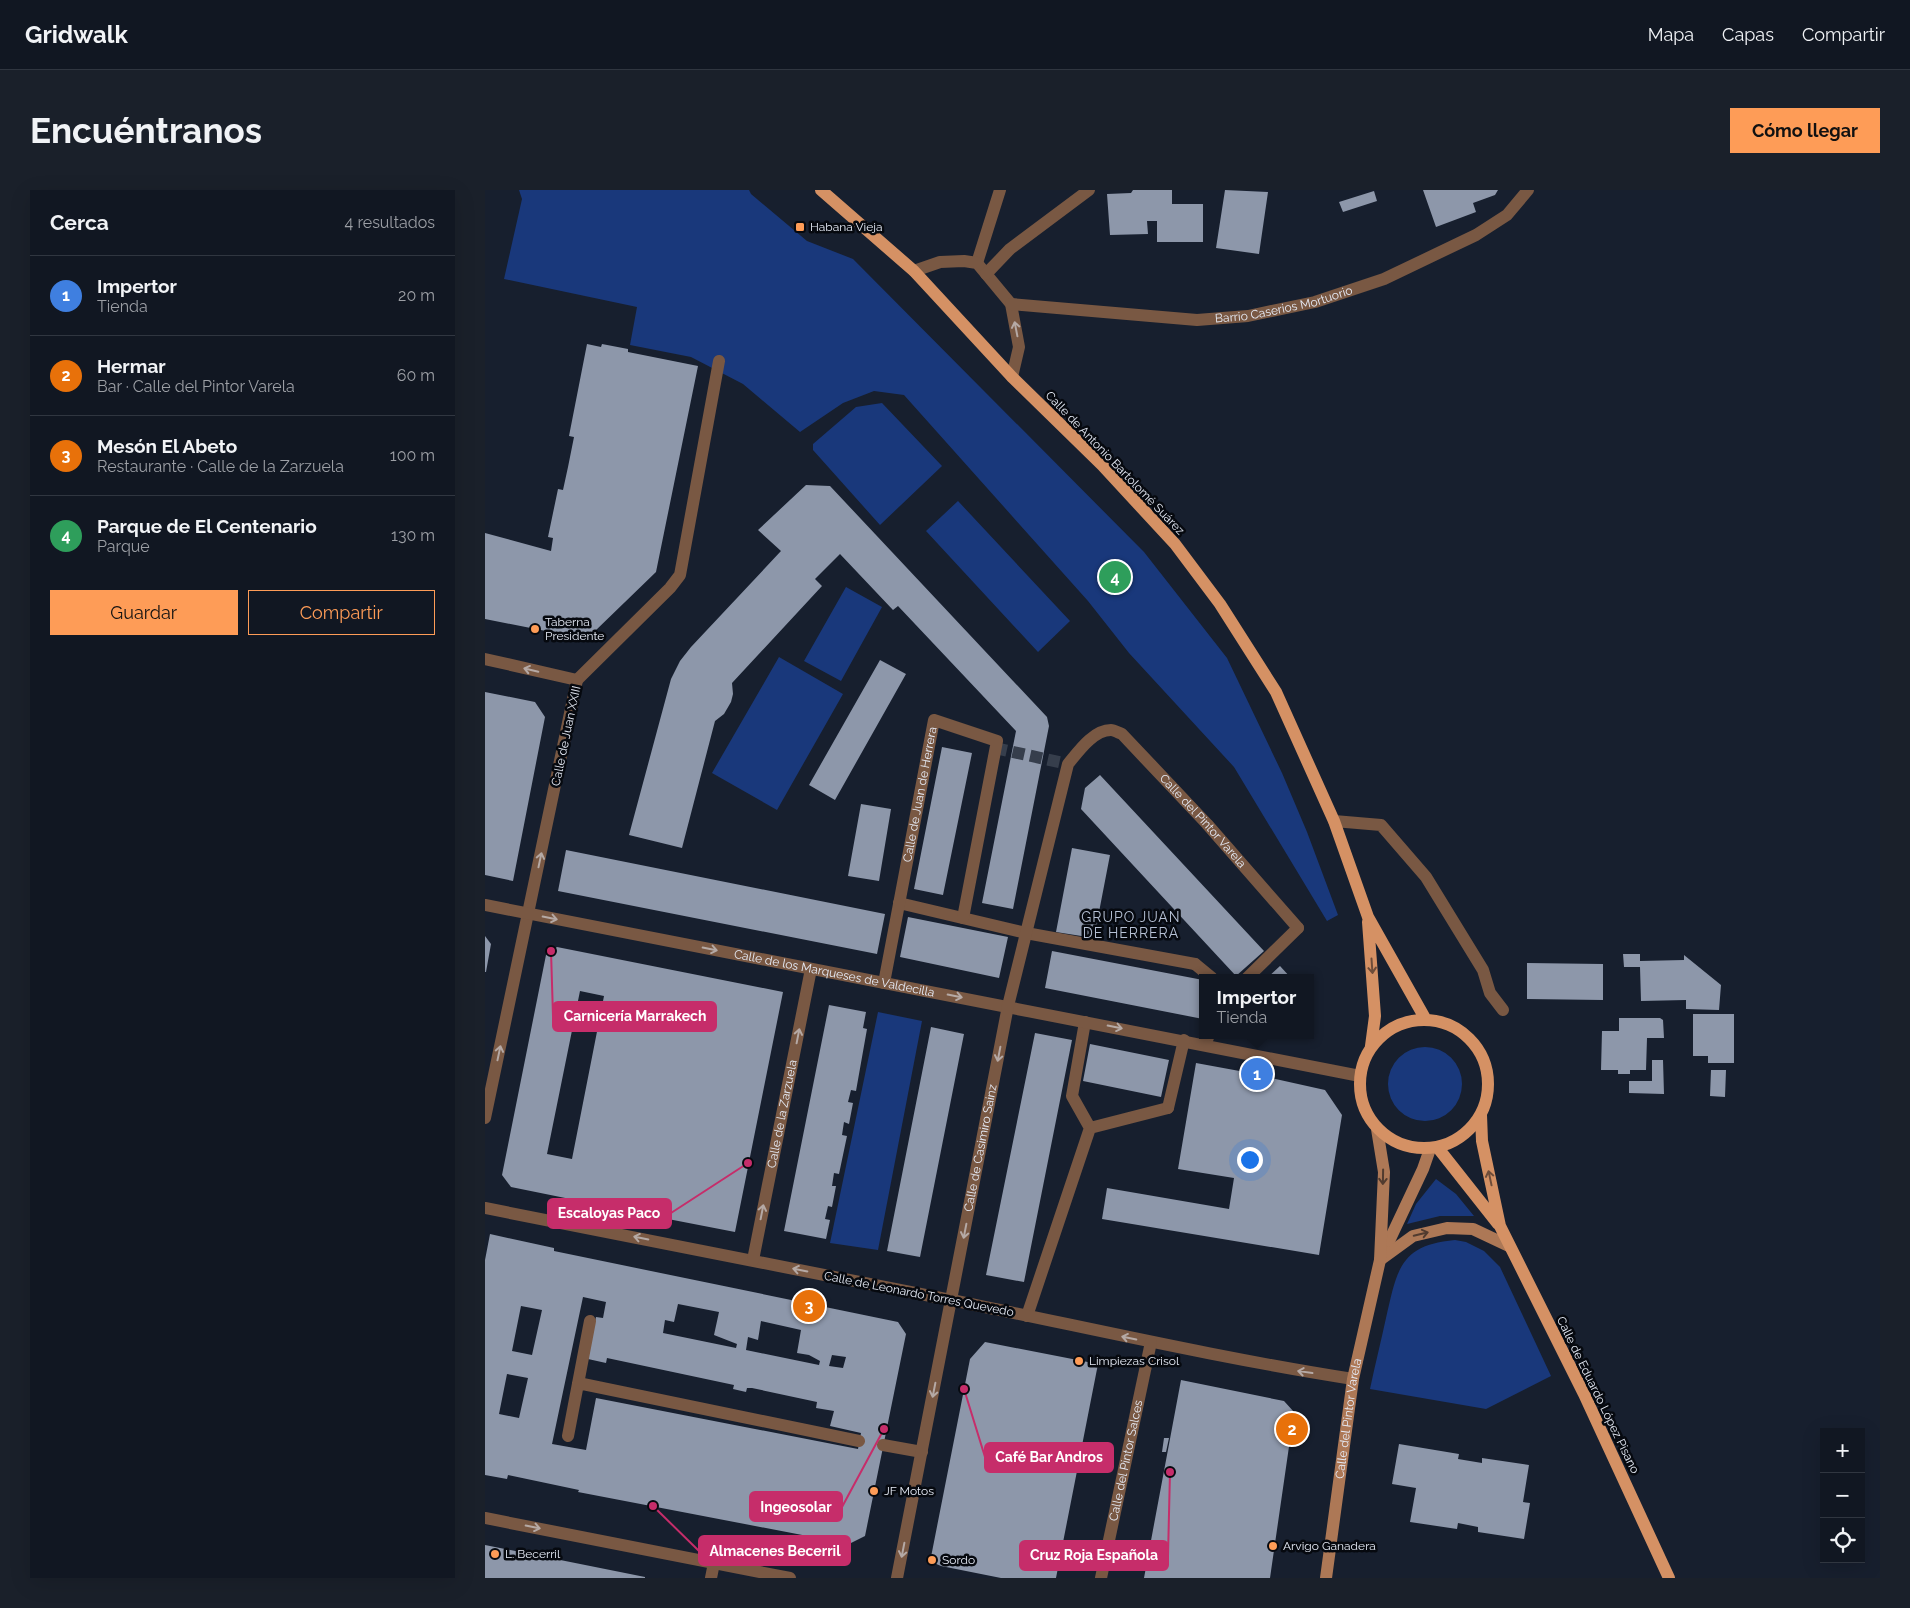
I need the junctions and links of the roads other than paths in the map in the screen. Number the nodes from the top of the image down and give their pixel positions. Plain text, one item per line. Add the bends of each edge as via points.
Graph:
1 (821, 190) edge
2 (1000, 190) edge
3 (1089, 190) edge
4 (1528, 190) edge
5 (977, 264) junction
6 (914, 271) junction
7 (986, 274) junction
8 (1011, 304) junction
9 (719, 361) dead end
10 (1012, 377) junction
11 (485, 659) edge
12 (577, 680) junction
13 (1098, 734) joint
14 (1334, 821) junction
15 (899, 903) junction
16 (485, 905) edge
17 (529, 914) junction
18 (1368, 917) junction
19 (963, 918) junction
20 (1025, 933) junction
21 (811, 969) junction
22 (1207, 974) edge
23 (1251, 974) edge
24 (884, 983) junction
25 (1008, 1006) junction
26 (1503, 1010) dead end
27 (1426, 1020) junction
28 (1085, 1022) junction
29 (1184, 1040) junction
30 (1207, 1040) edge
31 (1371, 1046) junction
32 (1360, 1076) junction
33 (1481, 1115) junction
34 (485, 1118) edge
35 (1090, 1128) junction
36 (1377, 1129) junction
37 (1434, 1148) junction
38 (485, 1208) edge
39 (1500, 1226) junction
40 (1509, 1246) junction
41 (753, 1260) junction
42 (1380, 1260) junction
43 (951, 1300) junction
44 (1027, 1316) junction
45 (590, 1321) dead end
46 (1151, 1342) junction
47 (1353, 1379) junction
48 (578, 1383) junction
49 (568, 1436) dead end
50 (859, 1440) dead end
51 (883, 1445) dead end
52 (922, 1452) junction
53 (485, 1518) edge
54 (714, 1564) junction
55 (711, 1578) edge
56 (790, 1578) edge
57 (897, 1578) edge
58 (1101, 1578) edge
59 (1326, 1578) edge
60 (1669, 1578) edge

1 - 6 main road, Calle de Antonio Bartolomé Suárez
2 - 5 street
3 - 7 street via 1010,249
4 - 8 street, Barrio Caserios Mortuorio via 1507,215 1476,235 1384,279 1315,302 1248,316 1197,320
5 - 6 street via 940,262
5 - 7 street
6 - 10 main road, Calle de Antonio Bartolomé Suárez
7 - 8 street
10 -> 8 street via 1019,347
9 - 12 street, Calle de Juan XXIII via 680,575
10 - 14 main road, Calle de Antonio Bartolomé Suárez via 1102,465 1175,544 1220,604 1276,692
12 -> 11 street
17 -> 12 street, Calle de Juan XXIII
13 - 20 street, Calle de Casimiro Sainz via 1067,764
13 - 23 street, Calle del Pintor Varela via 1111,730 1122,734 1298,928
14 - 18 main road, Calle de Antonio Bartolomé Suárez
14 - 26 street via 1381,825 1426,877 1483,970 1491,993
15 - 19 street
15 - 19 street, Calle de Juan de Herrera via 934,720 997,741
15 - 24 street, Calle de Juan de Herrera
16 - 17 street, Calle de los Marqueses de Valdecilla
17 -> 21 street, Calle de los Marqueses de Valdecilla
34 -> 17 street, Calle de Juan XXIII
18 - 27 main road, Calle de Antonio Bartolomé Suárez
18 -> 31 main road, Calle de Antonio Bartolomé Suárez via 1375,1016
19 - 20 street
20 - 22 street via 1195,964
20 - 25 street, Calle de Casimiro Sainz
21 - 24 street, Calle de los Marqueses de Valdecilla
41 -> 21 street, Calle de la Zarzuela
24 -> 25 street, Calle de los Marqueses de Valdecilla
25 - 28 street, Calle de los Marqueses de Valdecilla
25 -> 43 street, Calle de Casimiro Sainz
27 - 31 main road via 1405,1023 1386,1032
27 - 33 main road via 1447,1024 1467,1036 1481,1053 1487,1075 1487,1097
28 -> 29 street, Calle de los Marqueses de Valdecilla
28 - 35 street via 1072,1096
29 - 30 street, Calle de los Marqueses de Valdecilla
29 - 35 street via 1167,1108
30 - 32 street, Calle de los Marqueses de Valdecilla
31 - 32 main road
32 - 36 main road via 1360,1095 1366,1113
33 - 37 main road via 1455,1141
39 -> 33 main road, Calle de Eduardo López Pisano via 1482,1141
35 - 44 street
36 - 37 main road via 1410,1147
36 -> 42 main road, Calle del Pintor Varela via 1384,1172
37 - 39 main road, Calle de Eduardo López Pisano
37 - 42 main road, Calle del Pintor Varela
41 -> 38 street, Calle de Leonardo Torres Quevedo
39 - 40 main road, Calle de Eduardo López Pisano
42 -> 40 main road via 1413,1236 1447,1228 1473,1229
40 - 60 main road, Calle de Eduardo López Pisano via 1584,1394
43 -> 41 street, Calle de Leonardo Torres Quevedo
42 - 47 main road, Calle del Pintor Varela
43 - 44 street, Calle de Leonardo Torres Quevedo
43 -> 52 street, Calle de Casimiro Sainz
46 -> 44 street, Calle de Leonardo Torres Quevedo
45 - 48 street
47 -> 46 street, Calle de Leonardo Torres Quevedo
46 - 58 street, Calle del Pintor Salces
47 - 59 main road, Calle del Pintor Varela
48 - 49 street
48 - 50 street
51 - 52 street
52 -> 57 street, Calle de Casimiro Sainz
53 -> 54 street
54 - 55 street
54 - 56 street

